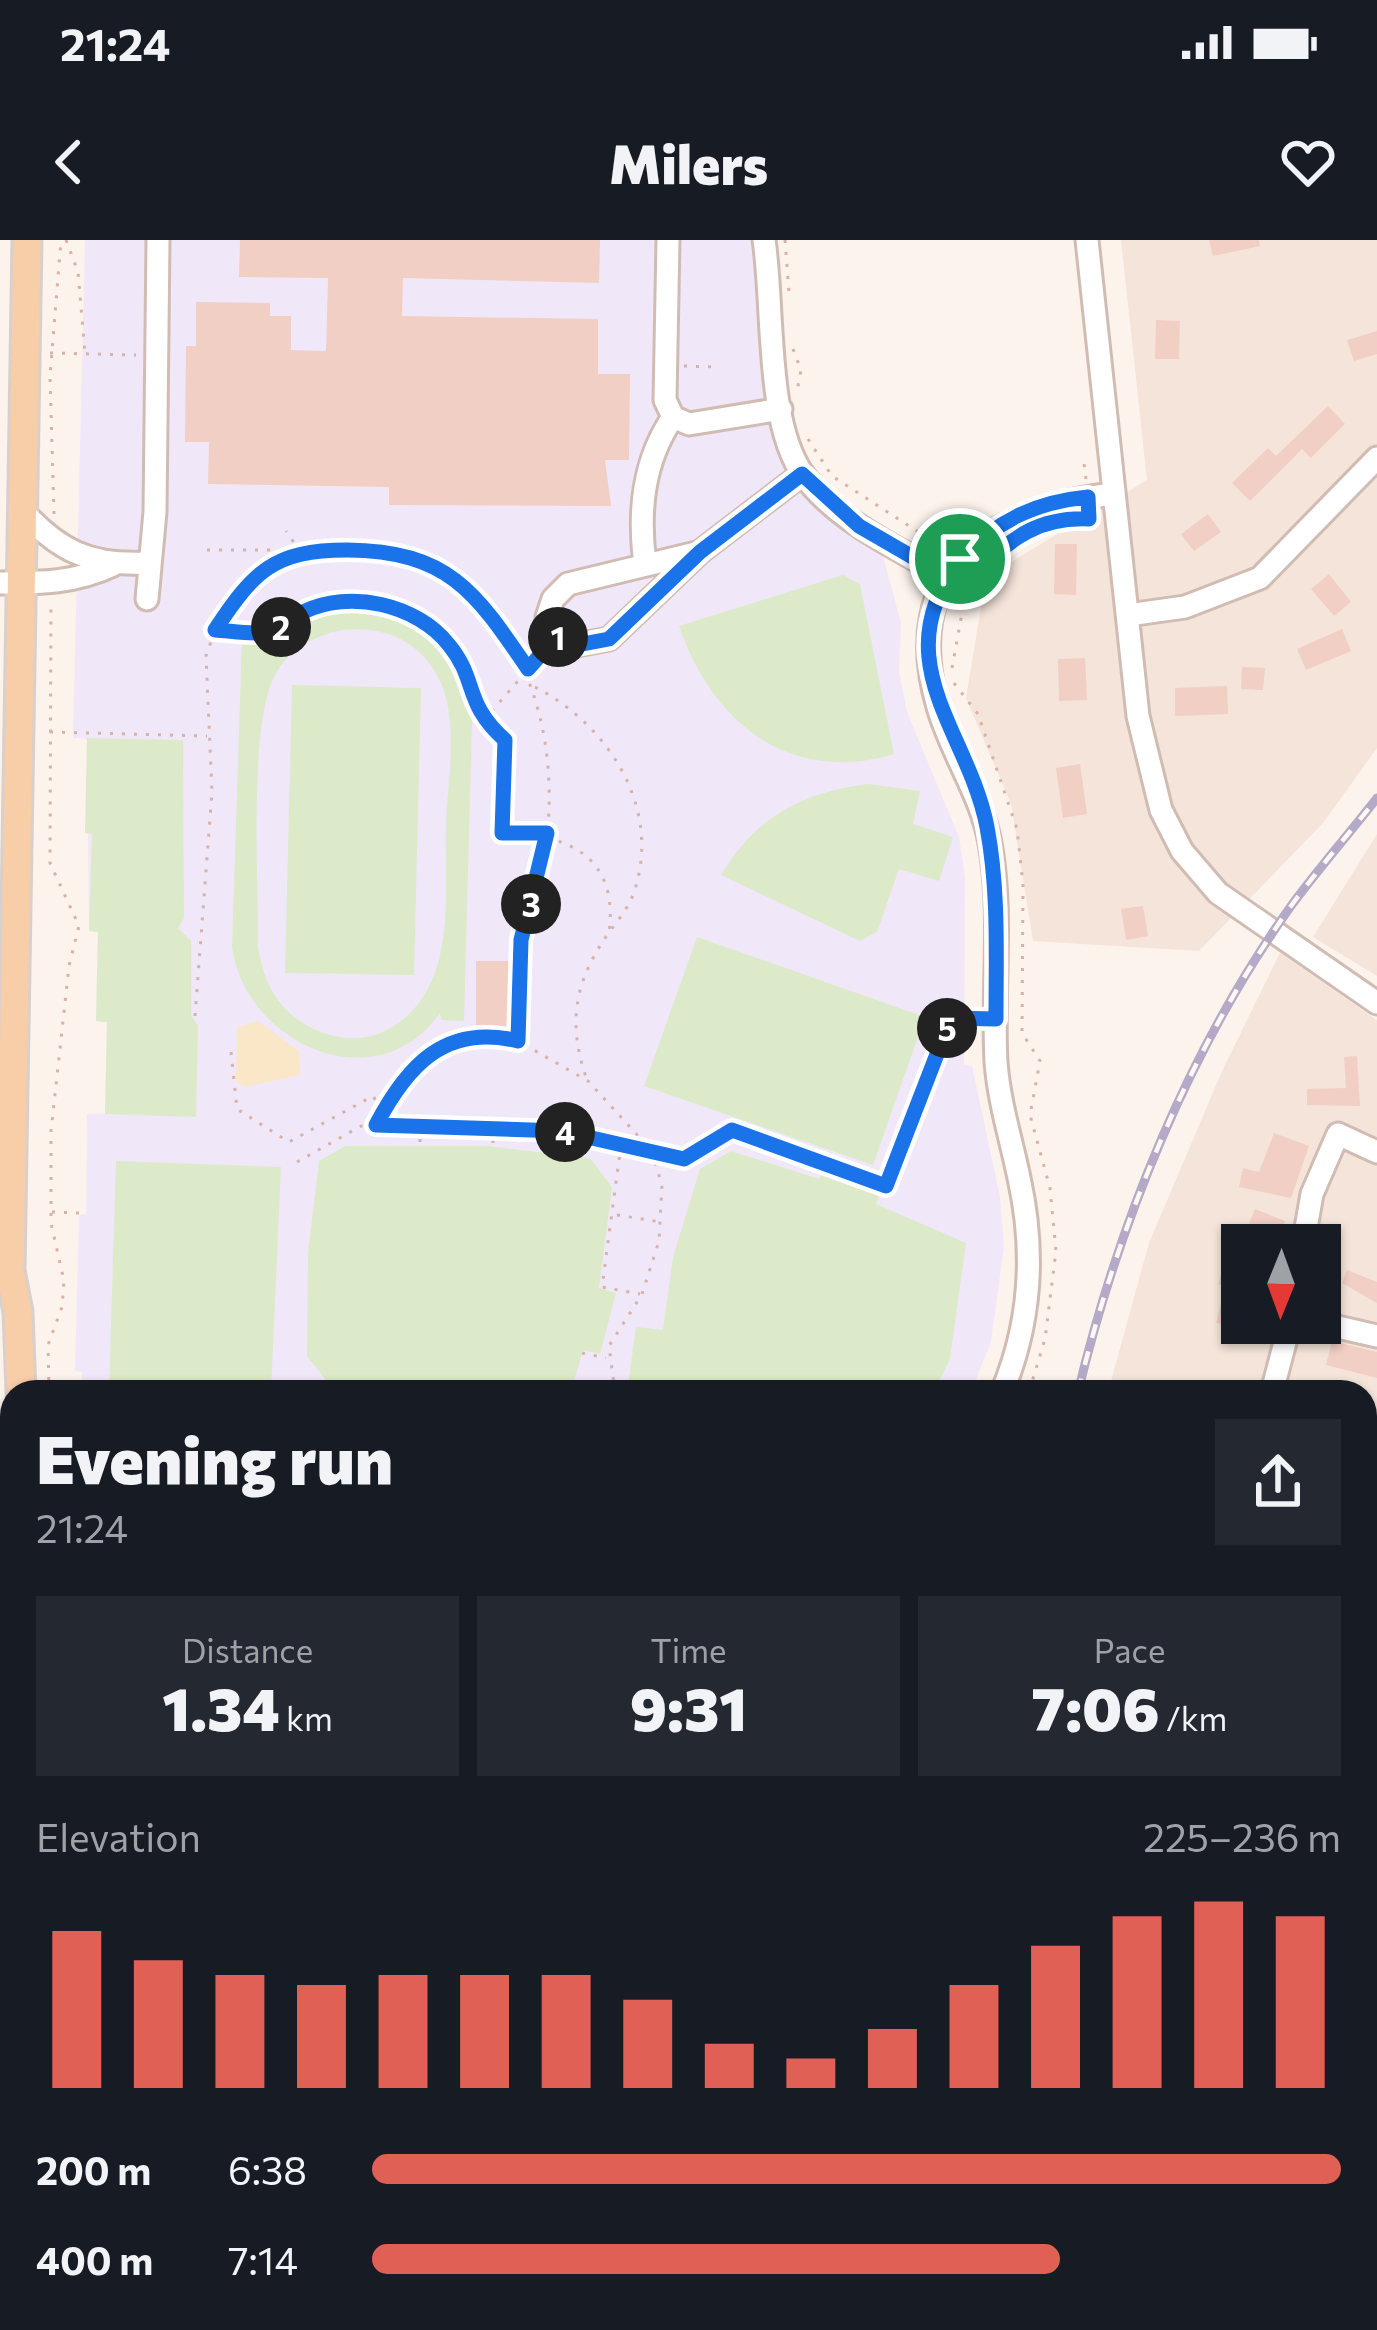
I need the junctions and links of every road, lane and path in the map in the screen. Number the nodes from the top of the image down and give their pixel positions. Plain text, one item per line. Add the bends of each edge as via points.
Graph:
1 (27, 240) edge
2 (64, 240) edge
3 (158, 240) edge
4 (174, 240) edge
5 (668, 240) edge
6 (764, 240) edge
7 (785, 240) edge
8 (1087, 240) edge
9 (157, 269) junction
10 (788, 307) dead end
11 (791, 345) dead end
12 (70, 353) dead end
13 (85, 353) junction
14 (156, 355) junction
15 (664, 366) junction
16 (716, 367) dead end
17 (788, 405) junction
18 (673, 417) junction
19 (800, 426) dead end
20 (1377, 458) edge
21 (1110, 461) junction
22 (802, 474) junction
23 (1113, 494) junction
24 (1088, 497) junction
25 (20, 508) junction
26 (286, 531) dead end
27 (53, 544) junction
28 (207, 550) dead end
29 (298, 550) junction
30 (700, 552) junction
31 (992, 557) dead end
32 (147, 563) junction
33 (645, 564) junction
34 (113, 565) junction
35 (954, 568) junction
36 (9, 583) edge
37 (52, 584) junction
38 (147, 598) dead end
39 (1128, 615) junction
40 (215, 630) junction
41 (557, 636) junction
42 (528, 669) junction
43 (533, 686) junction
44 (483, 721) junction
45 (50, 732) junction
46 (208, 736) junction
47 (547, 833) junction
48 (609, 932) junction
49 (1377, 1003) edge
50 (195, 1016) dead end
51 (996, 1019) junction
52 (518, 1041) junction
53 (231, 1052) dead end
54 (588, 1082) junction
55 (383, 1112) junction
56 (376, 1125) junction
57 (419, 1126) junction
58 (493, 1126) junction
59 (621, 1143) junction
60 (420, 1146) dead end
61 (494, 1147) dead end
62 (650, 1150) junction
63 (1377, 1151) edge
64 (297, 1162) dead end
65 (52, 1212) junction
66 (79, 1213) dead end
67 (615, 1214) junction
68 (662, 1222) junction
69 (1307, 1224) edge
70 (10, 1271) junction
71 (643, 1294) junction
72 (0, 1313) edge
73 (1341, 1328) edge
74 (1377, 1336) edge
75 (1285, 1344) edge
76 (582, 1353) dead end
77 (608, 1358) junction
78 (21, 1380) edge
79 (49, 1380) edge
80 (612, 1380) edge
81 (1006, 1380) edge
82 (1033, 1380) edge
83 (1275, 1380) edge

1 - 25 main road
2 - 13 path via 78,272
2 - 27 path via 50,376
3 - 9 street
4 - 9 street
5 - 15 street
6 - 17 street
7 - 10 path
8 - 21 street
9 - 14 street
11 - 17 path via 801,370
12 - 13 path
13 - 14 path
14 - 32 street
15 - 16 path
15 - 18 street
17 - 18 street via 688,424
17 - 22 street
18 - 33 street via 651,450 640,530
19 - 35 path via 832,476
20 - 39 street via 1260,578 1185,607
21 - 23 street
21 - 24 path via 1084,464
22 - 30 street
22 - 35 street via 859,526
23 - 24 street
23 - 39 street
24 - 35 street via 1012,516
25 - 27 street
25 - 36 main road
26 - 29 path
27 - 34 street
28 - 29 path
29 - 40 path via 258,575
29 - 42 path via 394,550 432,565 494,617
30 - 33 street
30 - 41 street via 609,639 572,646
31 - 82 path via 964,602 952,673 978,714 1022,859 1022,1033 1040,1061 1030,1115 1056,1251
32 - 34 street
32 - 38 street
33 - 41 street via 568,584 547,617
34 - 37 street
35 - 51 street via 932,625 932,677 988,832
36 - 37 street
36 - 70 main road
37 - 45 path
39 - 49 street via 1147,764 1182,851 1236,908
40 - 44 path via 275,632 336,602 402,611 449,644
40 - 46 path via 205,675
41 - 42 path
42 - 43 path
42 - 44 path
43 - 47 path via 549,768
43 - 48 path via 599,732 634,803 635,890
44 - 47 path via 505,740 502,833
45 - 46 path
45 - 65 path via 50,862 80,926 51,1131
46 - 50 path via 209,883
47 - 48 path via 602,873 611,894
47 - 52 path via 521,940
48 - 54 path via 574,1010
51 - 62 path via 951,1018 886,1186 732,1130 684,1159
51 - 81 street via 998,1086 1029,1264 1024,1321
52 - 54 path
52 - 55 path via 470,1037 434,1048
53 - 55 path via 237,1109 289,1142 373,1096
54 - 62 path
55 - 56 path
56 - 57 path
56 - 64 path
57 - 58 path
57 - 60 path
58 - 59 path
58 - 61 path
59 - 62 path
59 - 67 path
62 - 68 path
63 - 69 street via 1338,1134
65 - 66 path
65 - 79 path via 64,1281 48,1345
67 - 68 path
67 - 71 path via 602,1288
68 - 71 path
70 - 72 main road
70 - 78 main road
71 - 77 path via 613,1336
73 - 74 street
75 - 83 street
76 - 77 path
77 - 80 path

